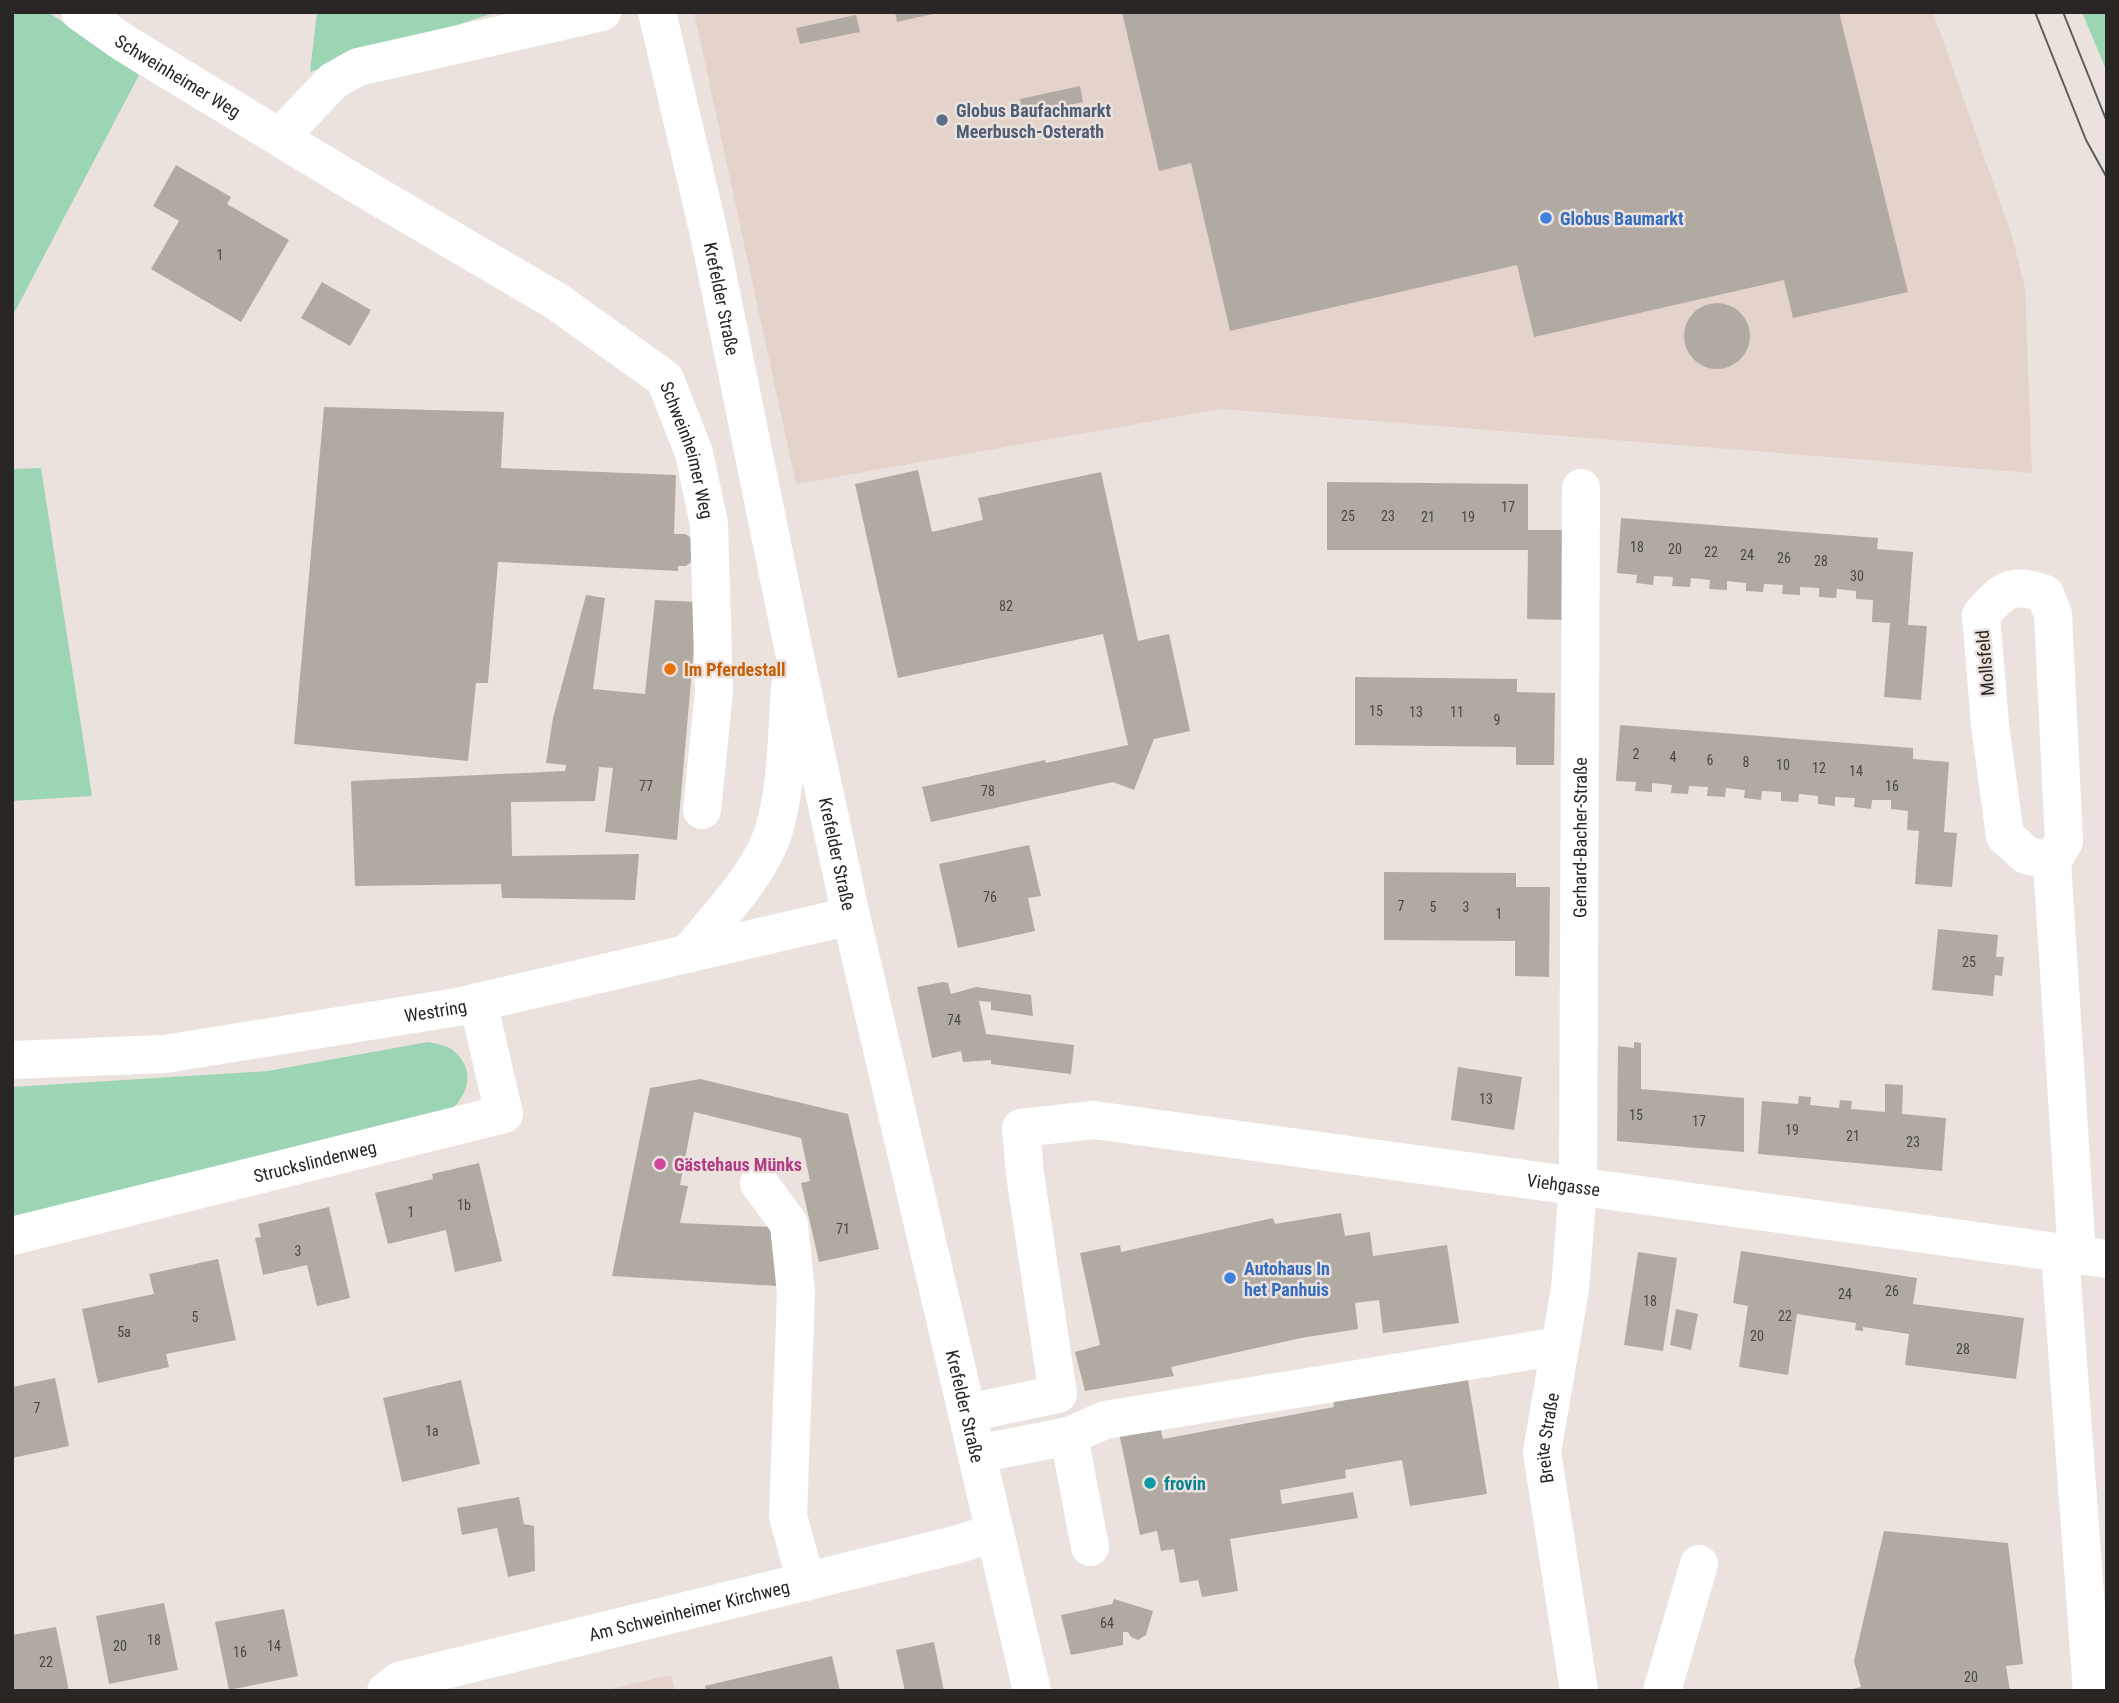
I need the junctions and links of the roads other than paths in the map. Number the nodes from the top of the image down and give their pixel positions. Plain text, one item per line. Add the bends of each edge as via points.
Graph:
1 (80, 12) edge
2 (602, 12) edge
3 (657, 12) edge
4 (280, 137) junction
5 (1581, 488) dead end
6 (793, 647) junction
7 (702, 810) dead end
8 (2052, 862) junction
9 (851, 916) junction
10 (688, 954) junction
11 (478, 1002) junction
12 (12, 1060) edge
13 (759, 1183) dead end
14 (1578, 1186) junction
15 (12, 1236) edge
16 (2081, 1256) edge
17 (1560, 1346) junction
18 (968, 1413) junction
19 (1069, 1436) junction
20 (977, 1454) junction
21 (995, 1532) junction
22 (1090, 1548) dead end
23 (1699, 1564) dead end
24 (806, 1581) junction
25 (386, 1691) edge
26 (1032, 1691) edge
27 (1579, 1691) edge
28 (1662, 1691) edge
29 (2092, 1691) edge

1 - 4 street, Schweinheimer Weg
2 - 4 street via 358,67 332,81
3 - 6 street, Krefelder Straße via 709,234
4 - 7 street, Schweinheimer Weg via 556,301 665,379 694,453 709,524 714,691
5 - 14 street, Gerhard-Bacher-Straße
6 - 9 street, Krefelder Straße
6 - 10 street via 775,828 739,893
8 - 8 street, Mollsfeld via 2064,841 2053,614 2045,594 2024,587 2001,593 1981,615 1990,725 2005,836 2026,855
8 - 16 street, Mollsfeld
9 - 10 street, Westring
9 - 18 street, Krefelder Straße
10 - 11 street, Westring
11 - 12 street, Westring via 165,1054
11 - 15 street, Struckslindenweg via 504,1114
13 - 24 street via 789,1224 796,1293 788,1516
14 - 16 street, Viehgasse
14 - 17 street, Breite Straße via 1570,1289
14 - 18 street, Viehgasse via 1094,1120 1021,1128 1058,1394
16 - 29 street, Mollsfeld
17 - 19 street via 1105,1420
17 - 27 street, Breite Straße via 1542,1452
18 - 20 street, Krefelder Straße
19 - 20 street
19 - 22 street
20 - 21 street, Krefelder Straße
21 - 24 street, Am Schweinheimer Kirchweg
21 - 26 street, Krefelder Straße
23 - 28 street
24 - 25 street, Am Schweinheimer Kirchweg via 399,1681

